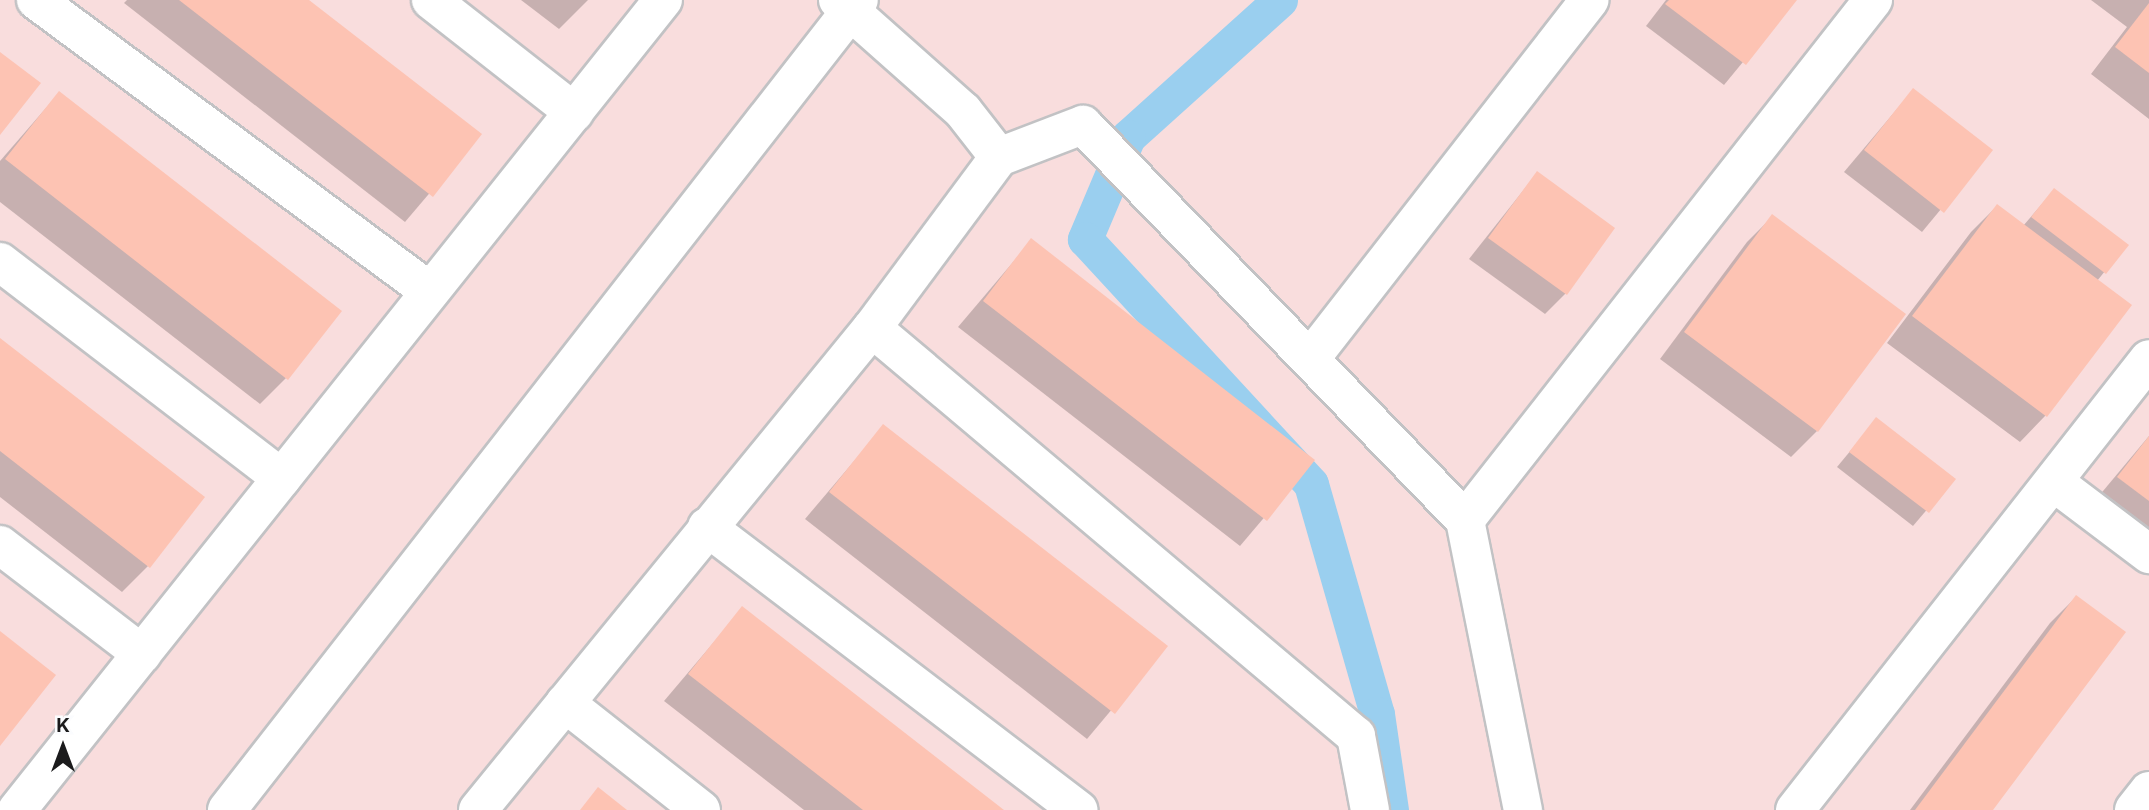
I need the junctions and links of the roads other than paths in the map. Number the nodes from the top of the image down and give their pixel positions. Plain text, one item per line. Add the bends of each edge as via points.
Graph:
1 (36, 0) edge
2 (431, 0) edge
3 (663, 0) edge
4 (1589, 0) edge
5 (1872, 0) edge
6 (849, 3) edge
7 (574, 112) junction
8 (999, 157) junction
9 (0, 262) edge
10 (430, 292) junction
11 (872, 328) junction
12 (1310, 359) junction
13 (2149, 359) edge
14 (282, 478) junction
15 (2055, 483) junction
16 (1465, 520) junction
17 (707, 527) junction
18 (0, 545) edge
19 (2149, 554) edge
20 (142, 654) junction
21 (565, 703) junction
22 (2149, 791) edge
23 (17, 810) edge
24 (227, 810) edge
25 (478, 810) edge
26 (701, 810) edge
27 (1078, 810) edge
28 (1370, 810) edge
29 (1524, 810) edge
30 (1795, 810) edge
31 (2134, 810) edge

1 - 10 street
2 - 7 street
3 - 7 street
4 - 12 street
5 - 16 street
6 - 8 street via 962,111
6 - 24 street
7 - 10 street
8 - 11 street
8 - 12 street via 1083,125
9 - 14 street
10 - 14 street
11 - 17 street
11 - 28 street via 1356,736
12 - 16 street
13 - 15 street
14 - 20 street
15 - 19 street
15 - 30 street
16 - 29 street
17 - 21 street
17 - 27 street
18 - 20 street
20 - 23 street
21 - 25 street
21 - 26 street
22 - 31 street

